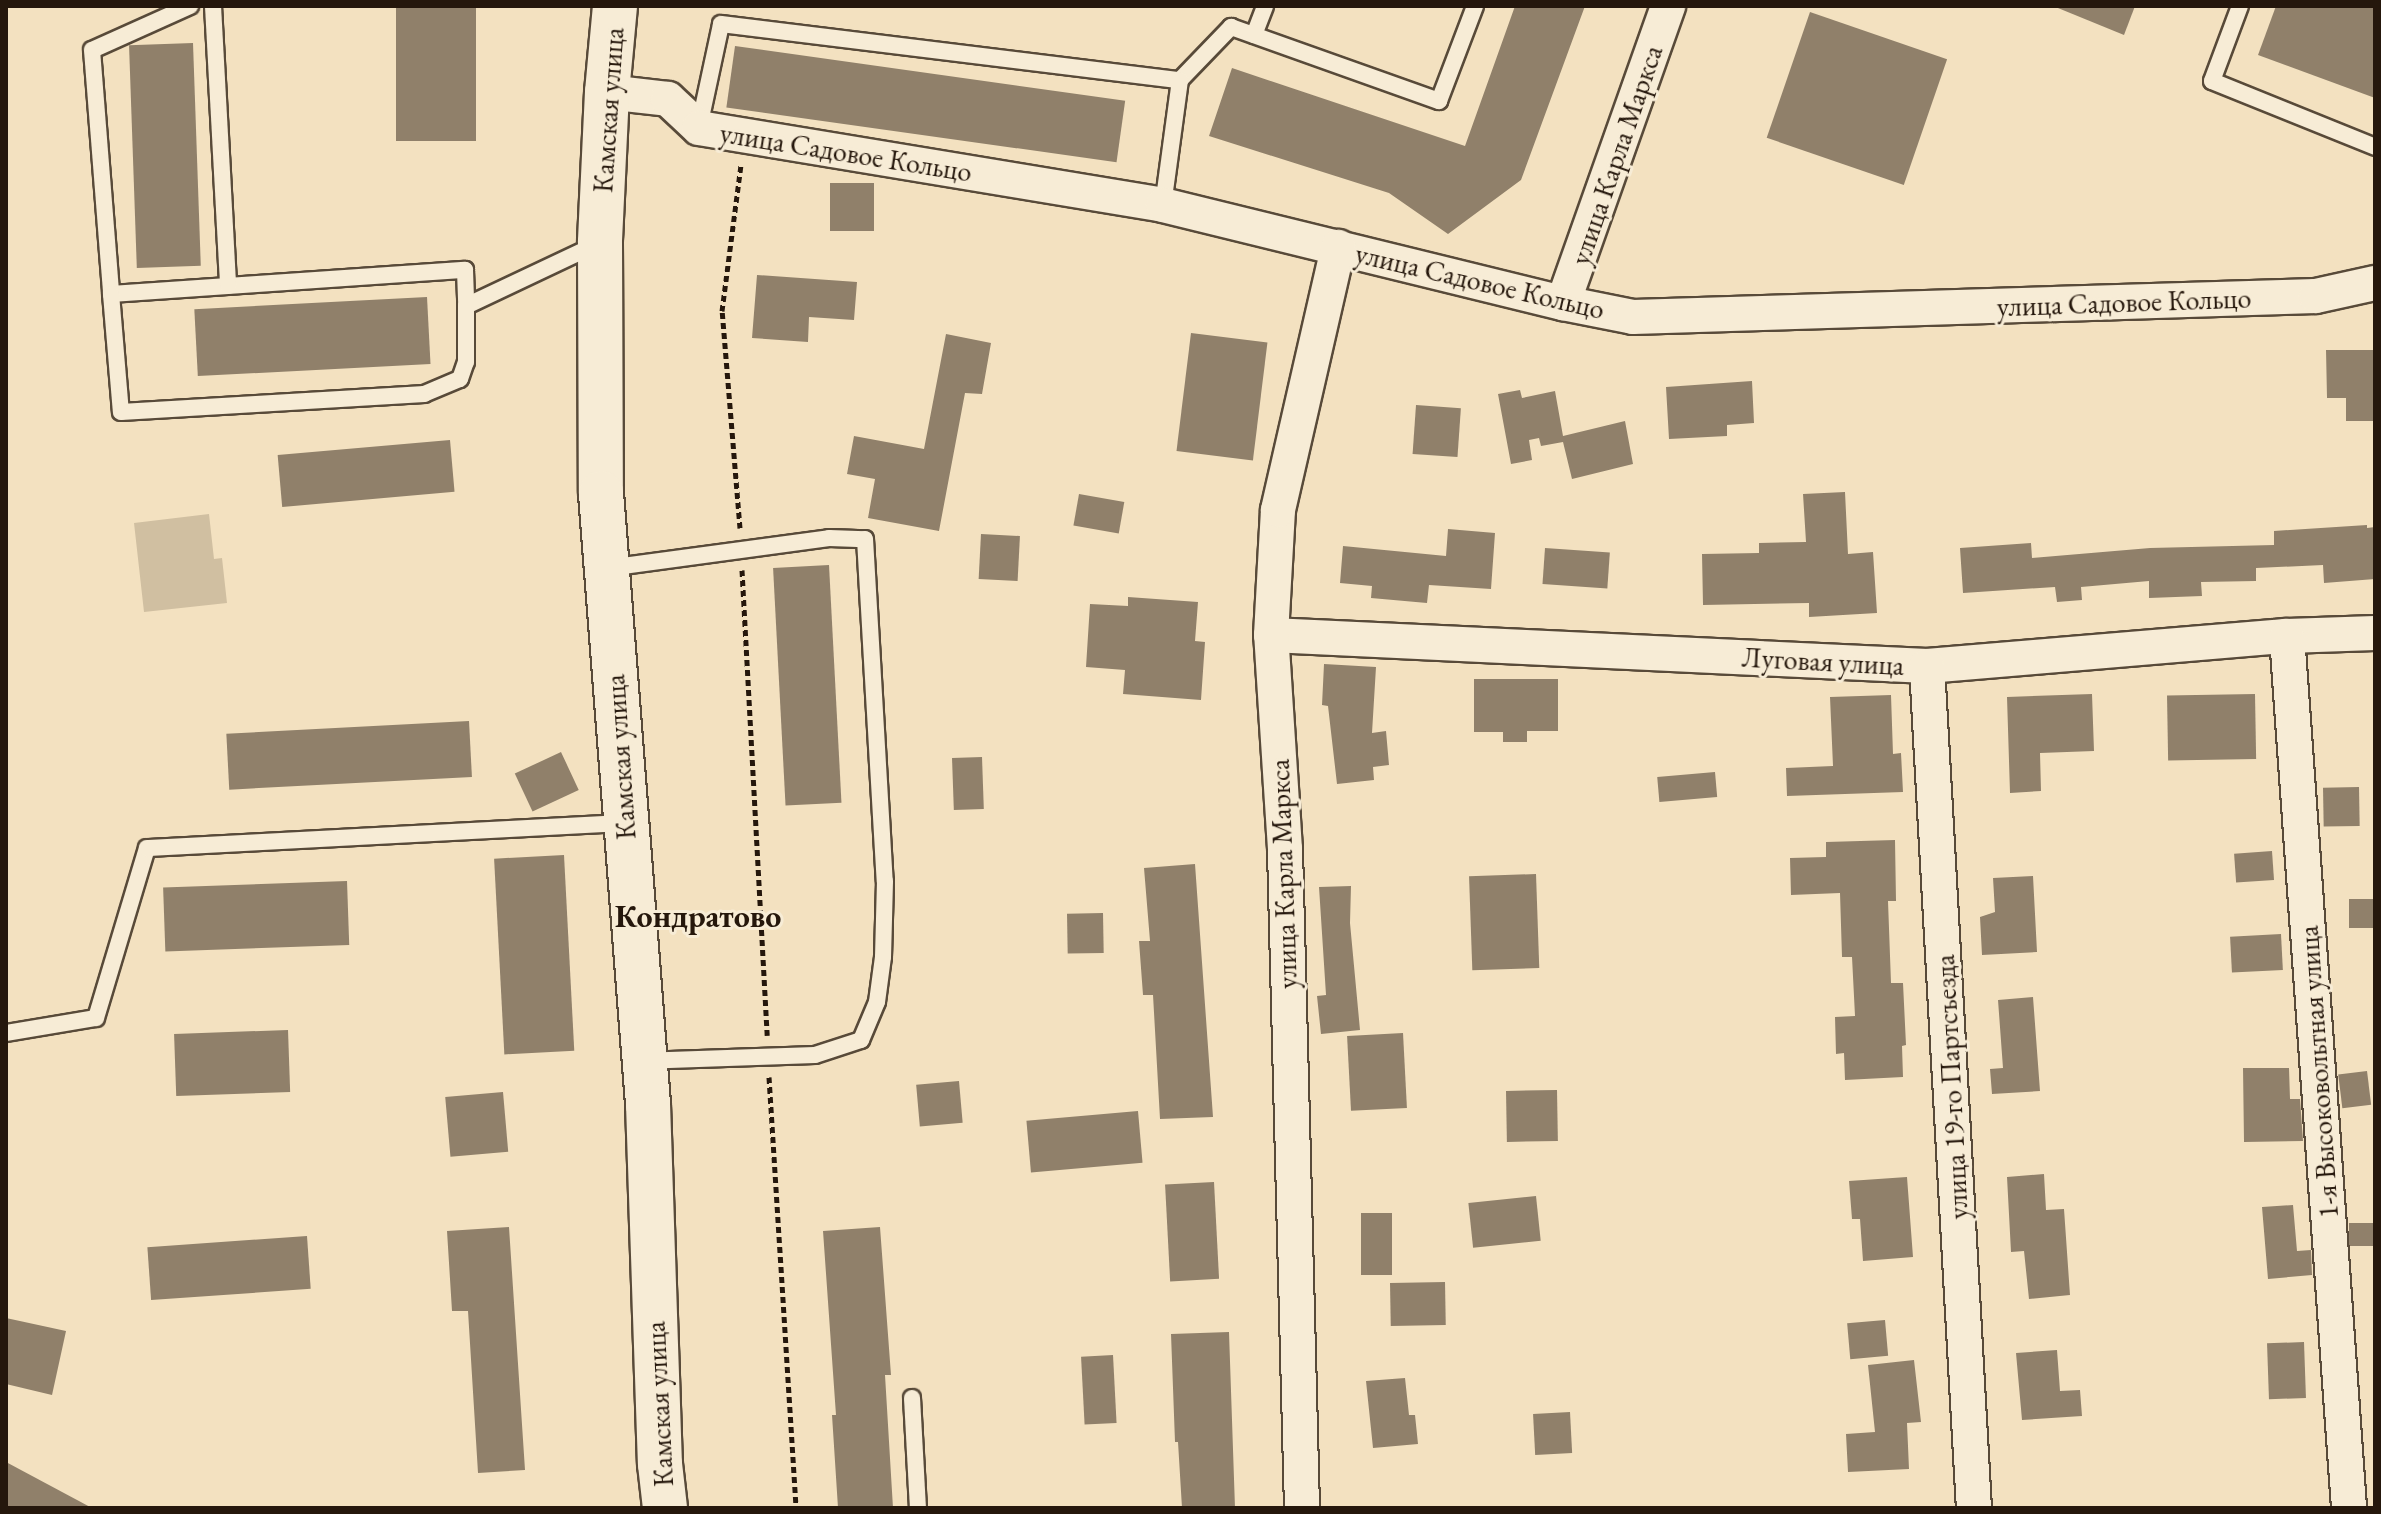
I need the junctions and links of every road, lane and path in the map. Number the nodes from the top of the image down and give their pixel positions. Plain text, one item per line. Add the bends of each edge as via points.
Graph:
1 (190, 6) edge
2 (213, 6) edge
3 (615, 6) edge
4 (1265, 6) edge
5 (1475, 6) edge
6 (1668, 6) edge
7 (2240, 6) edge
8 (1254, 35) junction
9 (1180, 80) junction
10 (607, 92) junction
11 (699, 128) junction
12 (745, 135) junction
13 (2375, 147) edge
14 (1163, 205) junction
15 (600, 243) junction
16 (1338, 247) junction
17 (2375, 283) edge
18 (228, 286) junction
19 (111, 294) junction
20 (1563, 303) junction
21 (466, 306) junction
22 (741, 550) junction
23 (606, 568) junction
24 (2375, 633) edge
25 (1271, 635) junction
26 (2287, 636) junction
27 (1927, 666) junction
28 (625, 823) junction
29 (6, 1033) edge
30 (768, 1057) junction
31 (644, 1061) junction
32 (912, 1398) dead end
33 (665, 1508) edge
34 (796, 1508) edge
35 (918, 1508) edge
36 (1302, 1508) edge
37 (1974, 1508) edge
38 (2349, 1508) edge

1 - 19 lane via 92,50
2 - 18 lane
3 - 10 street, Камская улица
4 - 8 lane
5 - 8 lane via 1439,101
6 - 20 street, улица Карла Маркса
7 - 13 lane via 2212,81
8 - 9 lane via 1231,27
9 - 11 lane via 721,24
9 - 14 lane
10 - 11 street, улица Садовое Кольцо via 668,99
10 - 15 street, Камская улица
11 - 12 street, улица Садовое Кольцо
12 - 14 street, улица Садовое Кольцо
12 - 22 path via 722,311
14 - 16 street, улица Садовое Кольцо
15 - 21 lane
15 - 23 street, Камская улица
16 - 20 street, улица Садовое Кольцо
16 - 25 street, улица Карла Маркса via 1278,510
17 - 20 street, улица Садовое Кольцо via 2316,296 1633,317
18 - 19 lane
18 - 21 lane via 465,270
19 - 21 lane via 121,412 424,394 460,379 466,362
22 - 23 lane
22 - 30 path
22 - 30 lane via 829,538 865,539 885,881 877,1002 861,1040 815,1055
23 - 28 street, Камская улица
24 - 26 street, Луговая улица
25 - 27 street, Луговая улица
25 - 36 street, улица Карла Маркса via 1285,849
26 - 27 street, Луговая улица
26 - 38 street, 1-я Высоковольтная улица
27 - 37 street, улица 19-го Партсъезда
28 - 29 lane via 147,848 96,1018
28 - 31 street, Камская улица
30 - 31 lane
30 - 34 path
31 - 33 street, Камская улица
32 - 35 lane

